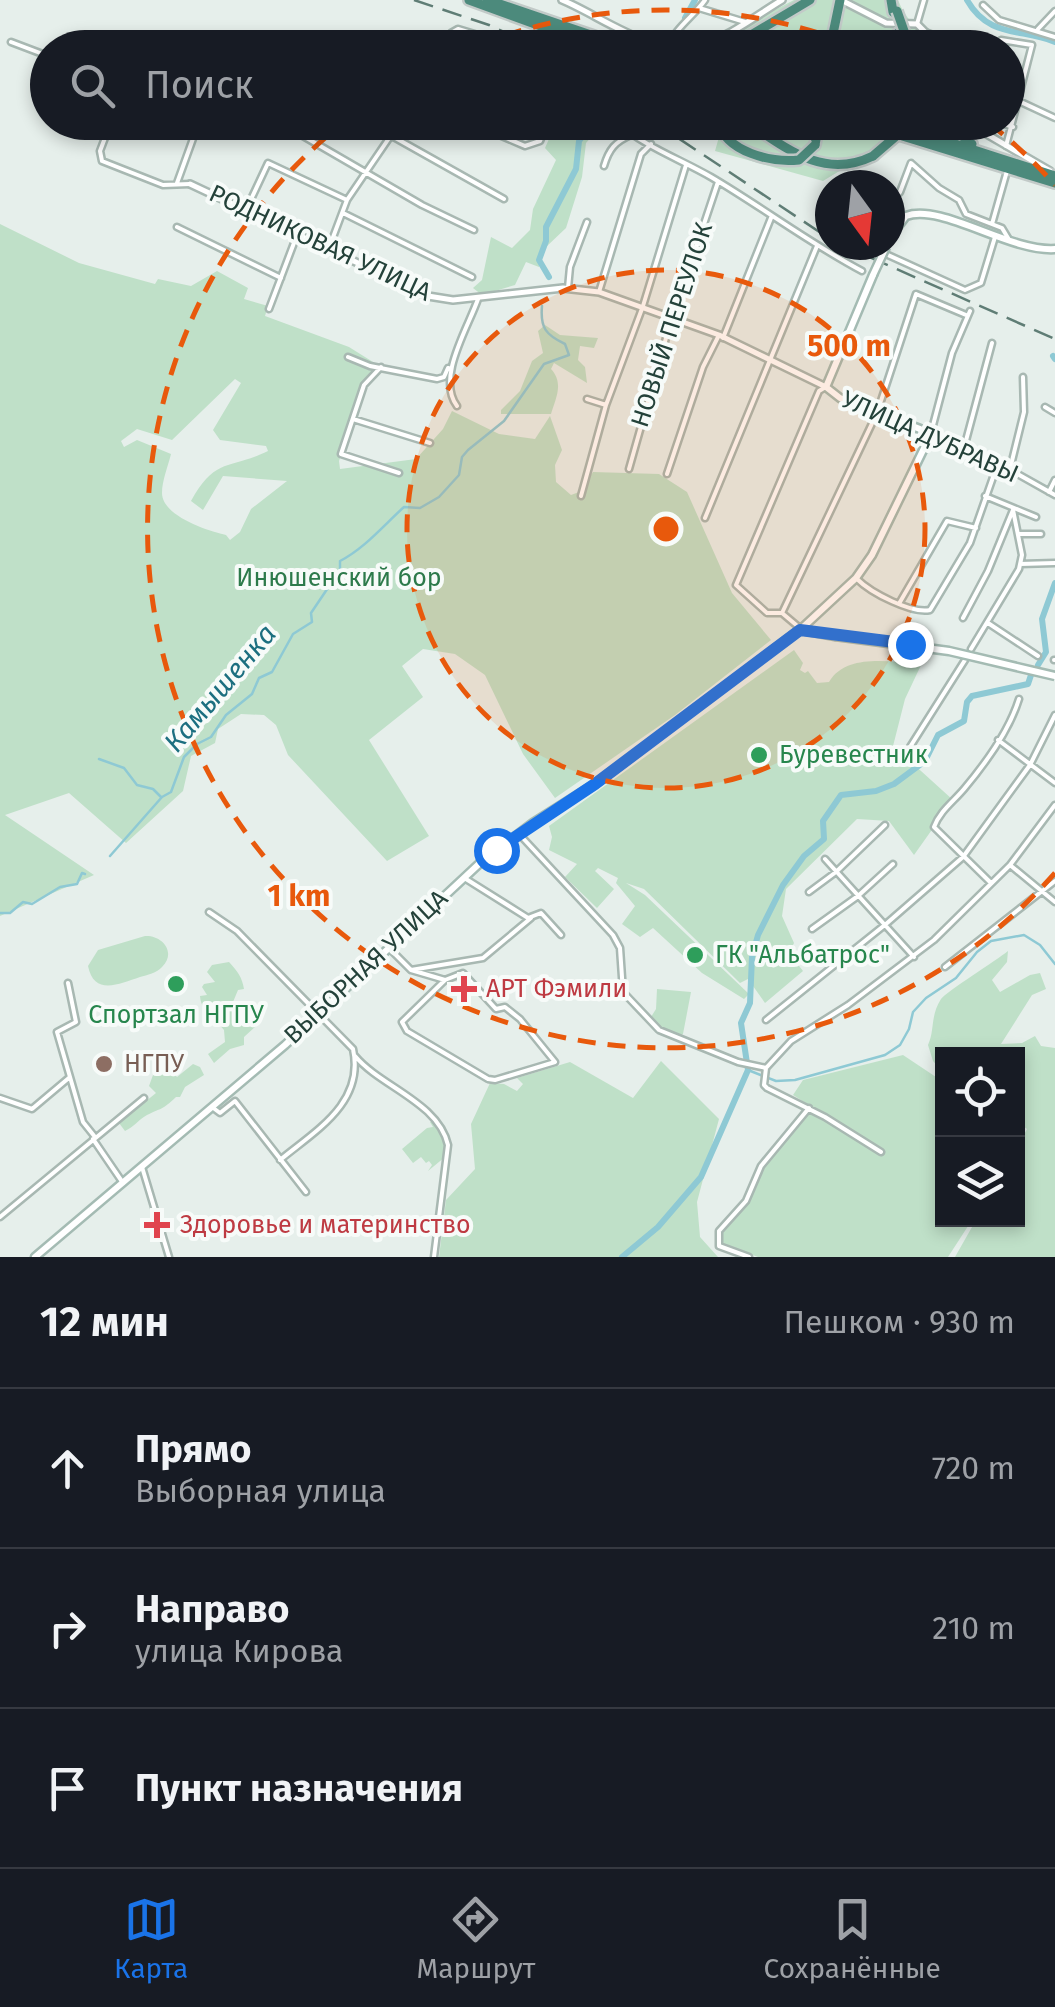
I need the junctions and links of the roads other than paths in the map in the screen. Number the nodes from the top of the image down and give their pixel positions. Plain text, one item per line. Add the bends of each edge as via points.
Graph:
1 (469, 0) edge
2 (488, 0) edge
3 (562, 0) edge
4 (705, 0) edge
5 (810, 0) edge
6 (840, 0) edge
7 (892, 0) edge
8 (924, 0) edge
9 (778, 1) edge
10 (983, 5) dead end
11 (699, 8) junction
12 (1055, 11) edge
13 (745, 22) junction
14 (917, 24) junction
15 (552, 30) edge
16 (576, 30) edge
17 (622, 30) edge
18 (678, 30) edge
19 (729, 30) edge
20 (759, 30) edge
21 (834, 30) edge
22 (900, 30) edge
23 (923, 30) edge
24 (1037, 30) junction
25 (1055, 37) edge
26 (11, 42) dead end
27 (1025, 43) edge
28 (30, 49) edge
29 (1025, 77) edge
30 (1025, 103) edge
31 (1055, 118) edge
32 (104, 140) edge
33 (193, 140) edge
34 (312, 140) edge
35 (389, 140) edge
36 (401, 140) edge
37 (512, 140) edge
38 (541, 140) edge
39 (619, 140) edge
40 (643, 140) edge
41 (728, 140) edge
42 (775, 140) edge
43 (816, 140) edge
44 (891, 140) edge
45 (908, 140) edge
46 (917, 140) edge
47 (944, 140) edge
48 (965, 140) edge
49 (996, 140) edge
50 (1008, 140) edge
51 (652, 144) junction
52 (1006, 146) junction
53 (953, 151) junction
54 (992, 155) junction
55 (686, 165) junction
56 (604, 166) dead end
57 (1008, 168) junction
58 (368, 170) junction
59 (905, 175) edge
60 (1055, 178) edge
61 (718, 182) junction
62 (177, 184) junction
63 (190, 184) joint
64 (504, 198) dead end
65 (347, 200) junction
66 (246, 210) junction
67 (343, 213) junction
68 (905, 217) edge
69 (770, 218) junction
70 (587, 222) dead end
71 (992, 224) junction
72 (177, 227) dead end
73 (474, 230) dead end
74 (297, 234) junction
75 (995, 237) junction
76 (1007, 242) junction
77 (815, 245) edge
78 (815, 248) edge
79 (1055, 249) edge
80 (328, 250) junction
81 (842, 260) edge
82 (880, 260) edge
83 (897, 260) edge
84 (862, 271) dead end
85 (472, 276) dead end
86 (281, 278) junction
87 (568, 288) junction
88 (524, 292) joint
89 (599, 292) junction
90 (478, 299) junction
91 (643, 306) junction
92 (269, 309) dead end
93 (674, 317) junction
94 (721, 336) junction
95 (992, 343) dead end
96 (348, 356) dead end
97 (770, 360) junction
98 (381, 367) junction
99 (451, 369) junction
100 (1023, 377) dead end
101 (826, 388) junction
102 (587, 400) dead end
103 (456, 406) dead end
104 (606, 406) junction
105 (1044, 407) dead end
106 (877, 413) junction
107 (1055, 413) edge
108 (353, 419) junction
109 (927, 436) junction
110 (430, 443) dead end
111 (964, 448) junction
112 (998, 463) junction
113 (629, 469) dead end
114 (1010, 470) junction
115 (399, 473) dead end
116 (667, 474) dead end
117 (1055, 480) edge
118 (1048, 492) junction
119 (1055, 495) edge
120 (581, 496) dead end
121 (986, 496) junction
122 (1014, 510) junction
123 (1036, 517) dead end
124 (705, 518) dead end
125 (976, 528) junction
126 (1018, 534) junction
127 (1042, 534) dead end
128 (1055, 563) edge
129 (1020, 564) junction
130 (856, 578) junction
131 (900, 602) junction
132 (782, 613) junction
133 (963, 618) dead end
134 (987, 622) junction
135 (800, 630) junction
136 (971, 649) dead end
137 (1038, 656) dead end
138 (965, 660) dead end
139 (1055, 676) edge
140 (1019, 699) dead end
141 (1055, 715) edge
142 (998, 740) junction
143 (910, 747) dead end
144 (1030, 765) junction
145 (1055, 783) edge
146 (1055, 805) edge
147 (885, 826) dead end
148 (518, 833) junction
149 (963, 856) junction
150 (825, 859) dead end
151 (892, 864) dead end
152 (1010, 865) junction
153 (836, 872) junction
154 (462, 877) junction
155 (1055, 881) edge
156 (991, 883) junction
157 (809, 892) dead end
158 (1041, 892) junction
159 (858, 896) junction
160 (1055, 902) edge
161 (209, 912) dead end
162 (531, 918) junction
163 (886, 924) junction
164 (812, 929) dead end
165 (561, 935) dead end
166 (388, 947) junction
167 (914, 957) junction
168 (945, 967) dead end
169 (411, 970) junction
170 (445, 980) junction
171 (68, 983) dead end
172 (318, 1014) junction
173 (766, 1020) dead end
174 (355, 1056) junction
175 (766, 1070) junction
176 (70, 1077) junction
177 (0, 1098) edge
178 (144, 1098) dead end
179 (7, 1102) junction
180 (212, 1108) junction
181 (810, 1108) junction
182 (0, 1109) edge
183 (94, 1138) junction
184 (881, 1152) dead end
185 (280, 1160) junction
186 (142, 1167) junction
187 (123, 1183) junction
188 (306, 1192) dead end
189 (0, 1217) edge
190 (35, 1257) edge
191 (169, 1257) edge
192 (434, 1257) edge
193 (749, 1257) edge

1 - 15 highway
2 - 16 highway
3 - 17 street
4 - 11 street
5 - 20 highway
6 - 14 street via 886,23
6 - 21 highway
7 - 22 highway, bridge
8 - 14 street
9 - 13 street
10 - 24 street via 1000,20
11 - 13 street
11 - 18 street
12 - 24 street
13 - 19 street
14 - 23 street
24 - 25 street
26 - 28 street
27 - 29 street via 1032,44
30 - 31 street
32 - 62 street, РОДНИКОВАЯ УЛИЦА via 102,161 152,182
33 - 62 street
34 - 58 street
35 - 58 street
36 - 64 street
37 - 38 street via 526,146
39 - 56 street
40 - 51 street
41 - 43 highway, bridge via 788,161 809,154
42 - 44 highway, bridge via 813,163 845,166 873,156
45 - 53 highway
46 - 53 highway
47 - 54 highway
48 - 54 highway
49 - 52 street
50 - 52 street
51 - 55 street
51 - 89 street via 641,154
52 - 60 street
53 - 57 highway
54 - 60 highway
55 - 61 street
55 - 91 street
57 - 60 highway
57 - 71 street
58 - 65 street
58 - 73 street
59 - 71 street via 912,164 960,200 966,214
61 - 69 street
61 - 93 street, НОВЫЙ ПЕРЕУЛОК
62 - 63 street, РОДНИКОВАЯ УЛИЦА
63 - 66 street, РОДНИКОВАЯ УЛИЦА
65 - 66 street via 268,164
65 - 67 street
66 - 74 street, РОДНИКОВАЯ УЛИЦА
67 - 80 street
67 - 85 street
68 - 75 main road via 919,213
69 - 77 street
69 - 94 street
70 - 87 street
71 - 76 street via 1006,231
72 - 86 street
74 - 80 street, РОДНИКОВАЯ УЛИЦА
74 - 86 street
75 - 76 main road
75 - 83 street via 981,284 960,290
76 - 79 main road
78 - 97 street
80 - 90 street, РОДНИКОВАЯ УЛИЦА via 428,296
81 - 84 street
82 - 101 main road, bridge
86 - 92 street
87 - 88 street, УЛИЦА ДУБРАВЫ
87 - 89 street, УЛИЦА ДУБРАВЫ
88 - 90 street, РОДНИКОВАЯ УЛИЦА
89 - 91 street, УЛИЦА ДУБРАВЫ
90 - 99 street
91 - 93 street, УЛИЦА ДУБРАВЫ
91 - 104 street
93 - 94 street, УЛИЦА ДУБРАВЫ
93 - 113 street, НОВЫЙ ПЕРЕУЛОК
94 - 97 street, УЛИЦА ДУБРАВЫ
94 - 116 street via 703,367
95 - 111 street
96 - 98 street
97 - 101 street, УЛИЦА ДУБРАВЫ
97 - 124 street
98 - 99 street via 437,379
98 - 108 street via 364,384
99 - 103 street
100 - 114 street via 1024,412
101 - 106 main road, УЛИЦА ДУБРАВЫ
101 - 132 street via 804,423 736,585 767,614
102 - 104 street
104 - 120 street
105 - 107 street
106 - 109 main road, УЛИЦА ДУБРАВЫ
106 - 109 street, ВЫБОРНАЯ УЛИЦА via 916,294 968,313
106 - 132 street
108 - 110 street
108 - 115 street via 341,454
109 - 111 street, УЛИЦА ДУБРАВЫ
109 - 130 main road, ВЫБОРНАЯ УЛИЦА
111 - 112 street, УЛИЦА ДУБРАВЫ
112 - 114 street, УЛИЦА ДУБРАВЫ
112 - 121 street
114 - 118 street, УЛИЦА ДУБРАВЫ
117 - 118 street
118 - 119 street, УЛИЦА ДУБРАВЫ
121 - 122 street
121 - 125 street
122 - 123 street
122 - 126 street
122 - 133 street
125 - 131 street via 947,521
125 - 131 street via 931,609
126 - 127 street
126 - 129 street
128 - 129 street
129 - 134 street
130 - 131 street
130 - 135 main road, ВЫБОРНАЯ УЛИЦА
132 - 135 street
134 - 136 street
134 - 137 street
135 - 139 main road, bridge via 949,651
135 - 148 main road, ВЫБОРНАЯ УЛИЦА via 595,784
138 - 143 street
140 - 142 street
141 - 144 street
142 - 144 street
142 - 149 street via 934,827
144 - 145 street
144 - 149 street
146 - 152 street
147 - 153 street
148 - 154 main road, ВЫБОРНАЯ УЛИЦА
148 - 175 street via 613,935 624,992 659,1030
149 - 156 street
149 - 163 street
150 - 153 street
151 - 159 street
152 - 156 street
152 - 158 street
153 - 157 street
153 - 159 street
154 - 162 street
154 - 166 main road, ВЫБОРНАЯ УЛИЦА
155 - 158 street
156 - 167 street
158 - 160 street
158 - 168 street
159 - 163 street
159 - 164 street
161 - 172 street via 238,932
162 - 165 street via 541,913
162 - 169 street via 483,958
163 - 167 street
163 - 173 street
166 - 169 street
166 - 172 main road, ВЫБОРНАЯ УЛИЦА
167 - 175 street via 790,1040
169 - 170 street
170 - 170 street via 402,1022 407,1031 495,1080 555,1062 520,1019 506,1007 496,1009 463,973
171 - 176 street via 76,1022 57,1032
172 - 174 street
172 - 180 main road, ВЫБОРНАЯ УЛИЦА
174 - 185 street via 341,1109
174 - 192 street via 444,1130 448,1144
175 - 181 street via 764,1085
176 - 179 street via 32,1108
176 - 183 street
177 - 179 street
178 - 183 street
179 - 182 street
180 - 185 street via 220,1113 235,1101
180 - 186 main road, ВЫБОРНАЯ УЛИЦА
181 - 184 street
181 - 193 street via 719,1231 719,1246
183 - 187 street
183 - 189 street
185 - 188 street
186 - 187 main road, ВЫБОРНАЯ УЛИЦА
186 - 191 street
187 - 190 main road, ВЫБОРНАЯ УЛИЦА

